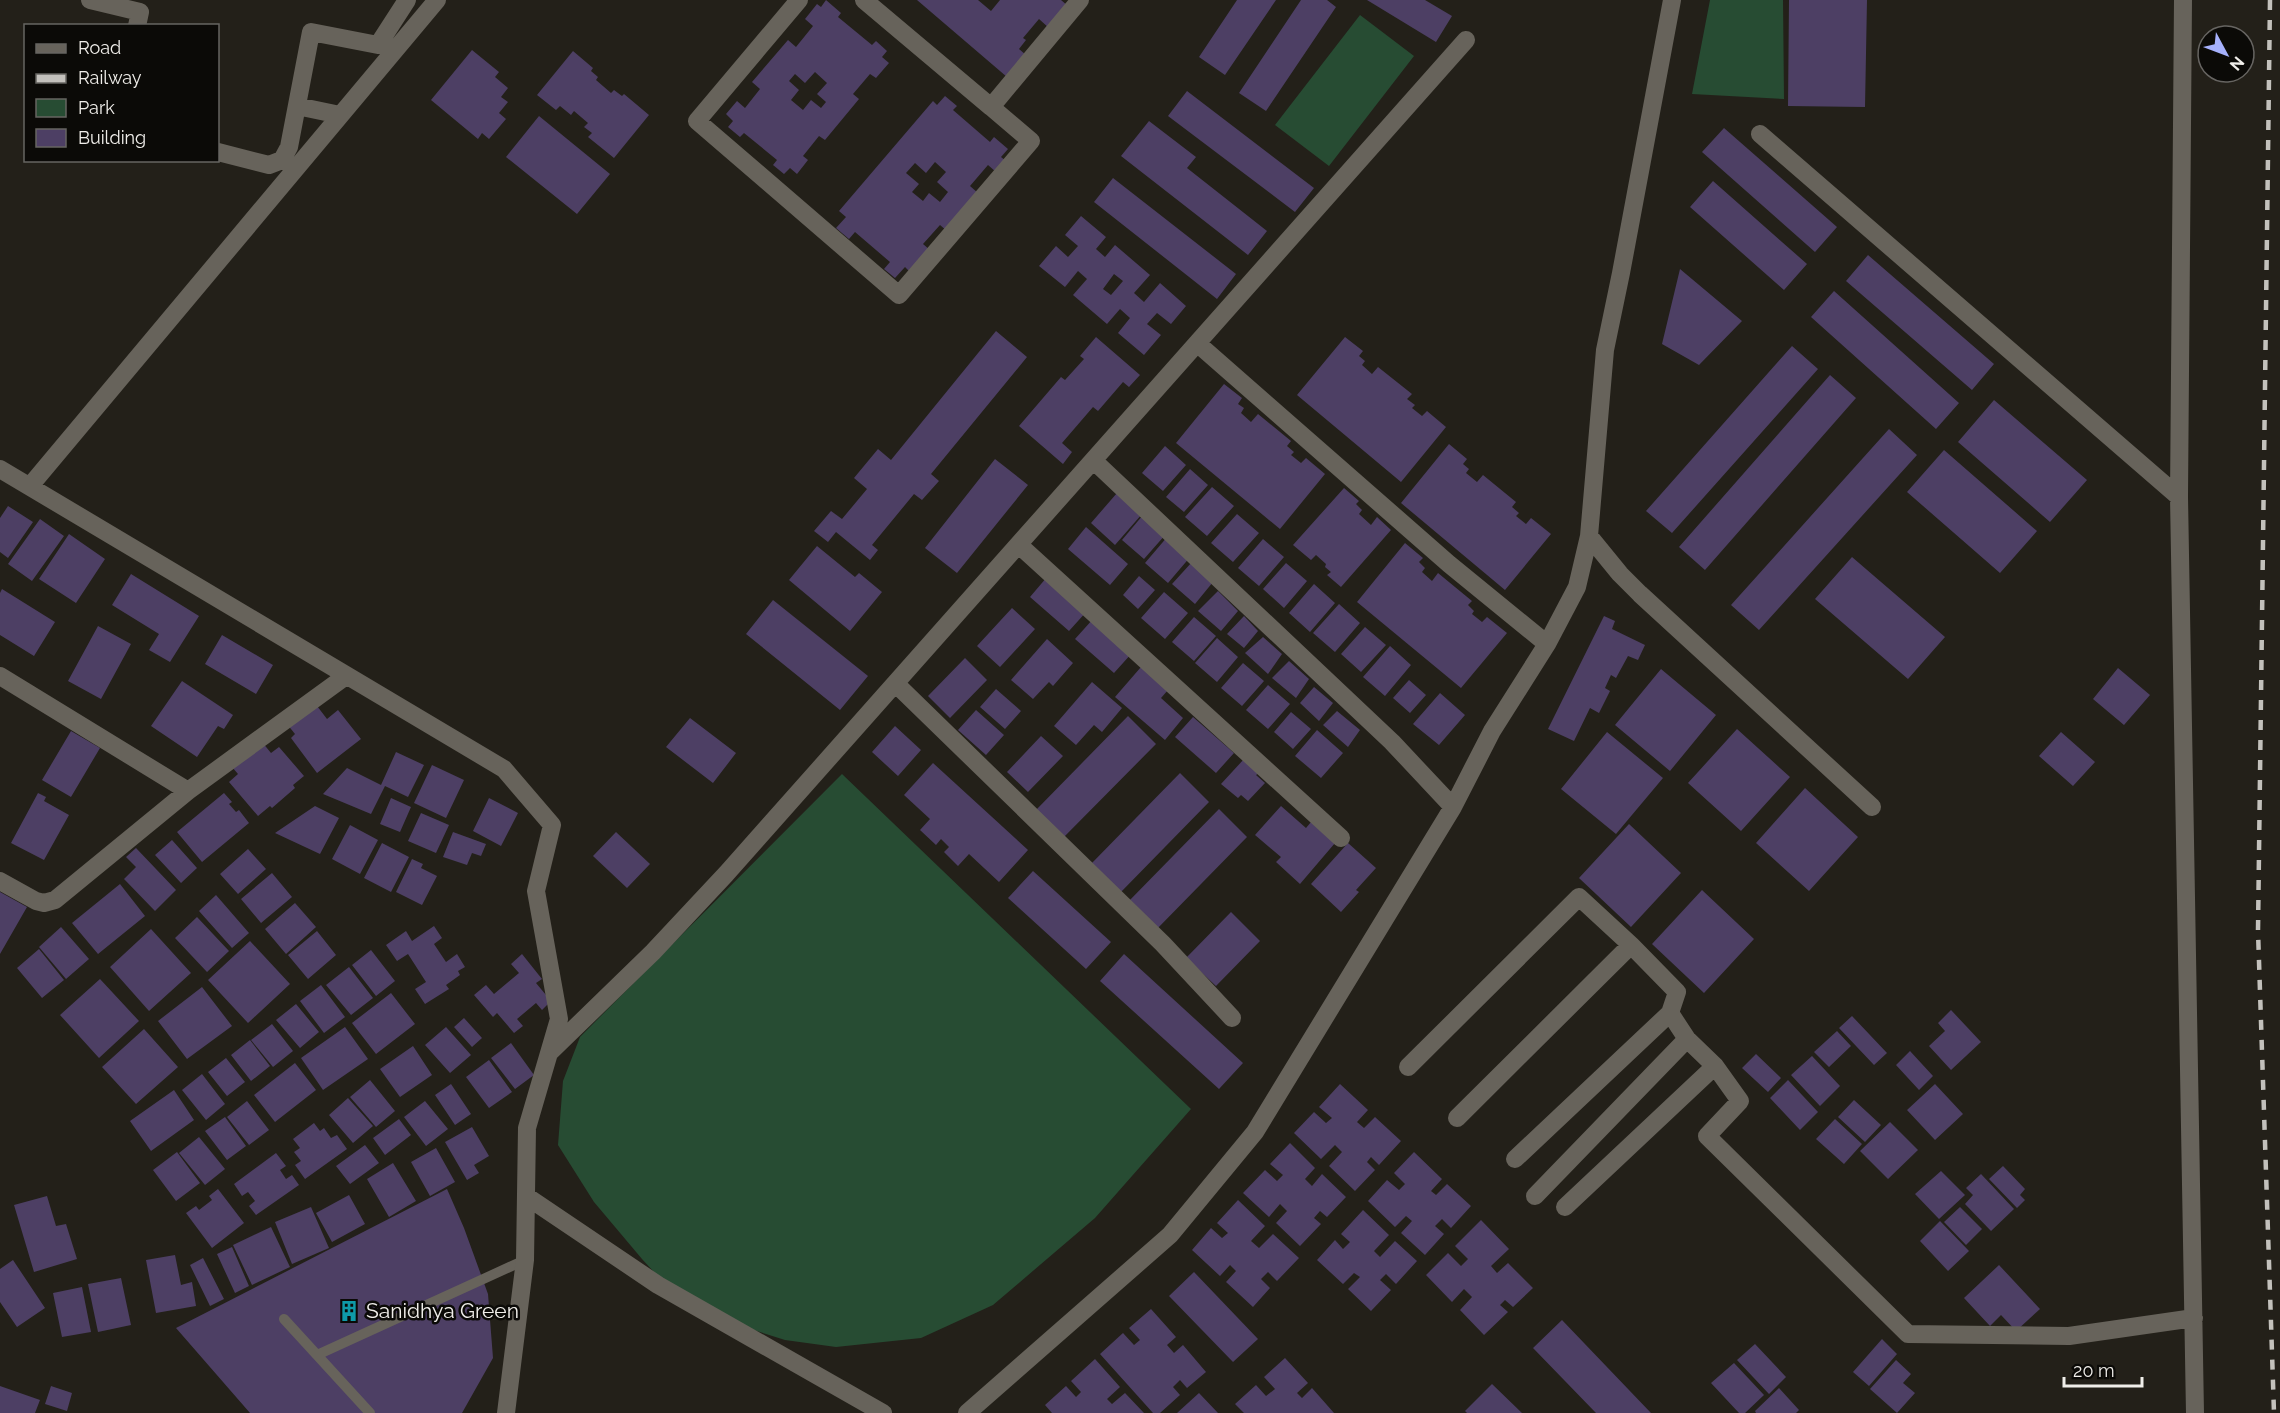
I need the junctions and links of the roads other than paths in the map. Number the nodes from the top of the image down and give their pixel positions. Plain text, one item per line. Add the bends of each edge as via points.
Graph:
1 (90, 0) edge
2 (407, 0) edge
3 (437, 0) edge
4 (799, 0) edge
5 (864, 0) edge
6 (1080, 0) edge
7 (1672, 0) edge
8 (2183, 0) edge
9 (140, 12) edge
10 (1466, 40) dead end
11 (386, 47) junction
12 (297, 106) junction
13 (991, 107) junction
14 (340, 115) junction
15 (1760, 134) dead end
16 (219, 152) edge
17 (1198, 344) junction
18 (1094, 461) junction
19 (0, 469) edge
20 (30, 486) junction
21 (2179, 497) junction
22 (1588, 536) junction
23 (1019, 545) junction
24 (1547, 644) junction
25 (0, 676) edge
26 (346, 676) junction
27 (896, 684) junction
28 (188, 791) junction
29 (1453, 807) junction
30 (1872, 807) dead end
31 (1341, 838) dead end
32 (0, 881) edge
33 (1631, 945) junction
34 (1670, 1013) junction
35 (1232, 1018) dead end
36 (1687, 1039) junction
37 (549, 1053) junction
38 (1715, 1066) junction
39 (1408, 1067) dead end
40 (1457, 1118) dead end
41 (1515, 1159) dead end
42 (526, 1196) junction
43 (1535, 1196) dead end
44 (1565, 1207) dead end
45 (525, 1260) junction
46 (2193, 1318) junction
47 (284, 1319) dead end
48 (317, 1355) junction
49 (370, 1413) edge
50 (506, 1413) edge
51 (883, 1413) edge
52 (967, 1413) edge
53 (2195, 1413) edge

1 - 9 street
2 - 11 street
3 - 11 street
4 - 13 street via 697,121 899,295 1031,141
5 - 13 street
6 - 13 street
7 - 22 street via 1605,350
8 - 21 street
10 - 17 street
11 - 12 street via 311,32
11 - 14 street
12 - 14 street
12 - 16 street via 289,147 282,160 269,165
14 - 20 street
15 - 21 street
17 - 18 street
17 - 24 street via 1449,564
18 - 23 street
18 - 29 street via 1392,742
19 - 20 street
20 - 26 street
21 - 46 street
22 - 24 street via 1577,587
22 - 30 street via 1640,594
23 - 27 street
23 - 31 street
24 - 29 street via 1492,731
25 - 28 street
26 - 28 street
26 - 37 street via 504,769 552,825 536,891 559,1019
27 - 35 street via 1163,944
27 - 37 street via 661,943
28 - 32 street via 55,900 36,901
29 - 52 street via 1255,1132 1170,1235
33 - 34 street via 1677,992
33 - 39 street via 1579,897
33 - 40 street
34 - 36 street
34 - 41 street
36 - 38 street
36 - 43 street
37 - 42 street via 527,1128
38 - 44 street
38 - 46 street via 1740,1101 1707,1136 1908,1334 2069,1336
42 - 45 street
42 - 51 street via 658,1285
45 - 48 lane
45 - 50 street
46 - 53 street
47 - 48 lane
48 - 49 lane

